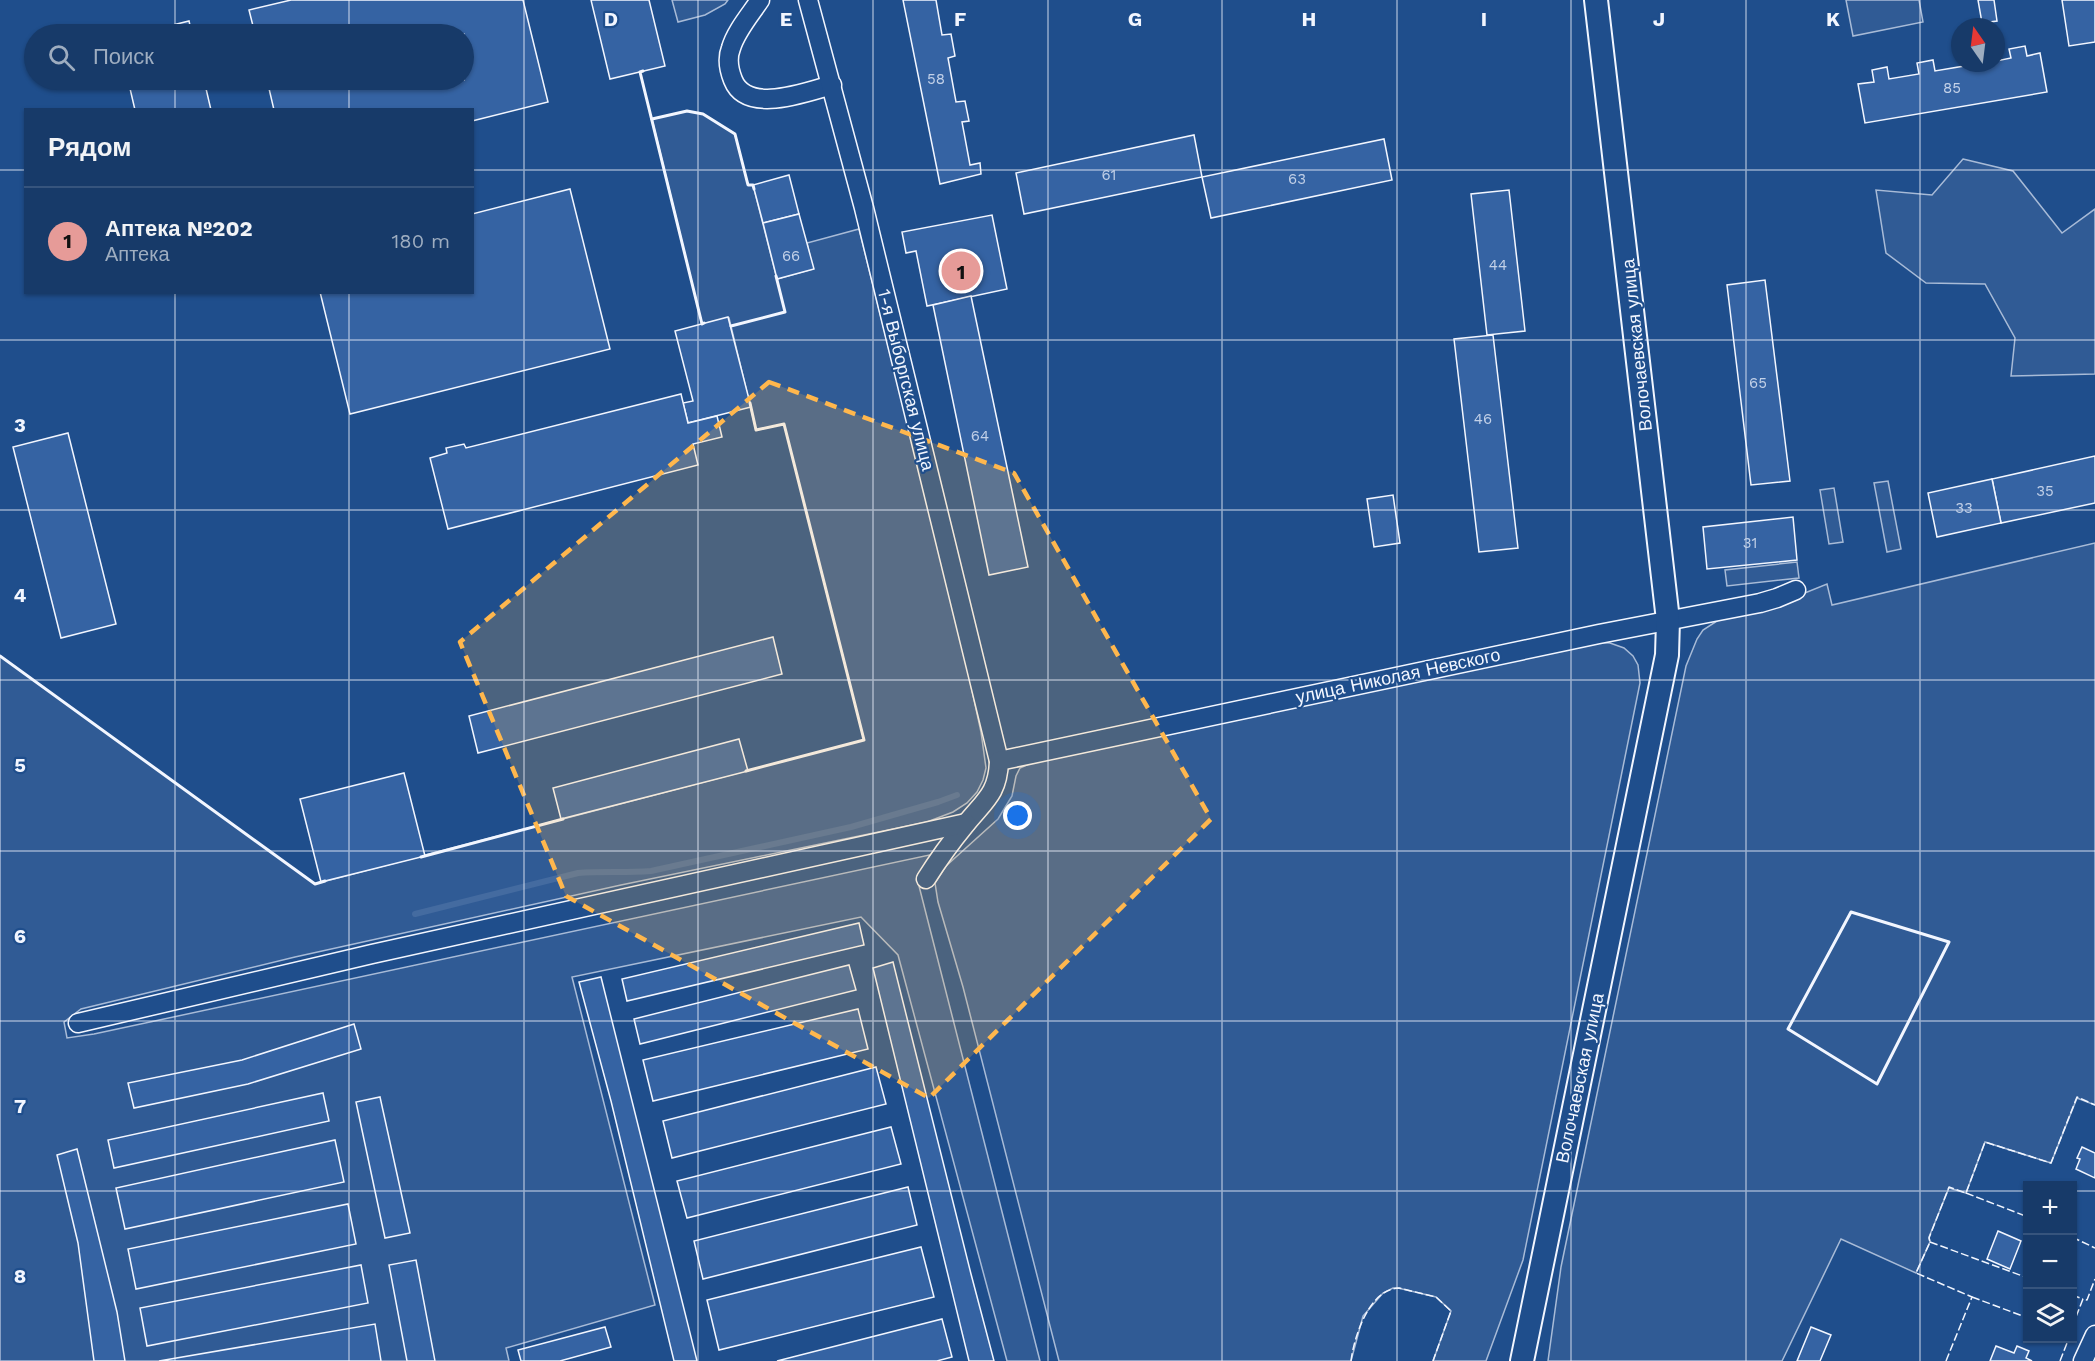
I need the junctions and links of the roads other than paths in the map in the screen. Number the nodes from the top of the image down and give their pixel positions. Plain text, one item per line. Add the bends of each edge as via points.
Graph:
1 (759, 0) edge
2 (808, 0) edge
3 (1596, 0) edge
4 (832, 85) junction
5 (1796, 590) dead end
6 (1668, 620) junction
7 (999, 761) junction
8 (966, 823) junction
9 (926, 879) dead end
10 (78, 1023) dead end
11 (2095, 1335) edge
12 (1522, 1361) edge
13 (2083, 1361) edge

1 - 4 street via 730,48 735,85 759,99 776,99
2 - 4 street, 1-я Выборгская улица
3 - 6 street, Волочаевская улица
4 - 7 street, 1-я Выборгская улица
5 - 6 street, улица Николая Невского via 1760,603
6 - 7 street, улица Николая Невского
6 - 12 street, Волочаевская улица via 1667,654
7 - 8 street via 995,787
8 - 9 street
8 - 10 street
11 - 13 street

